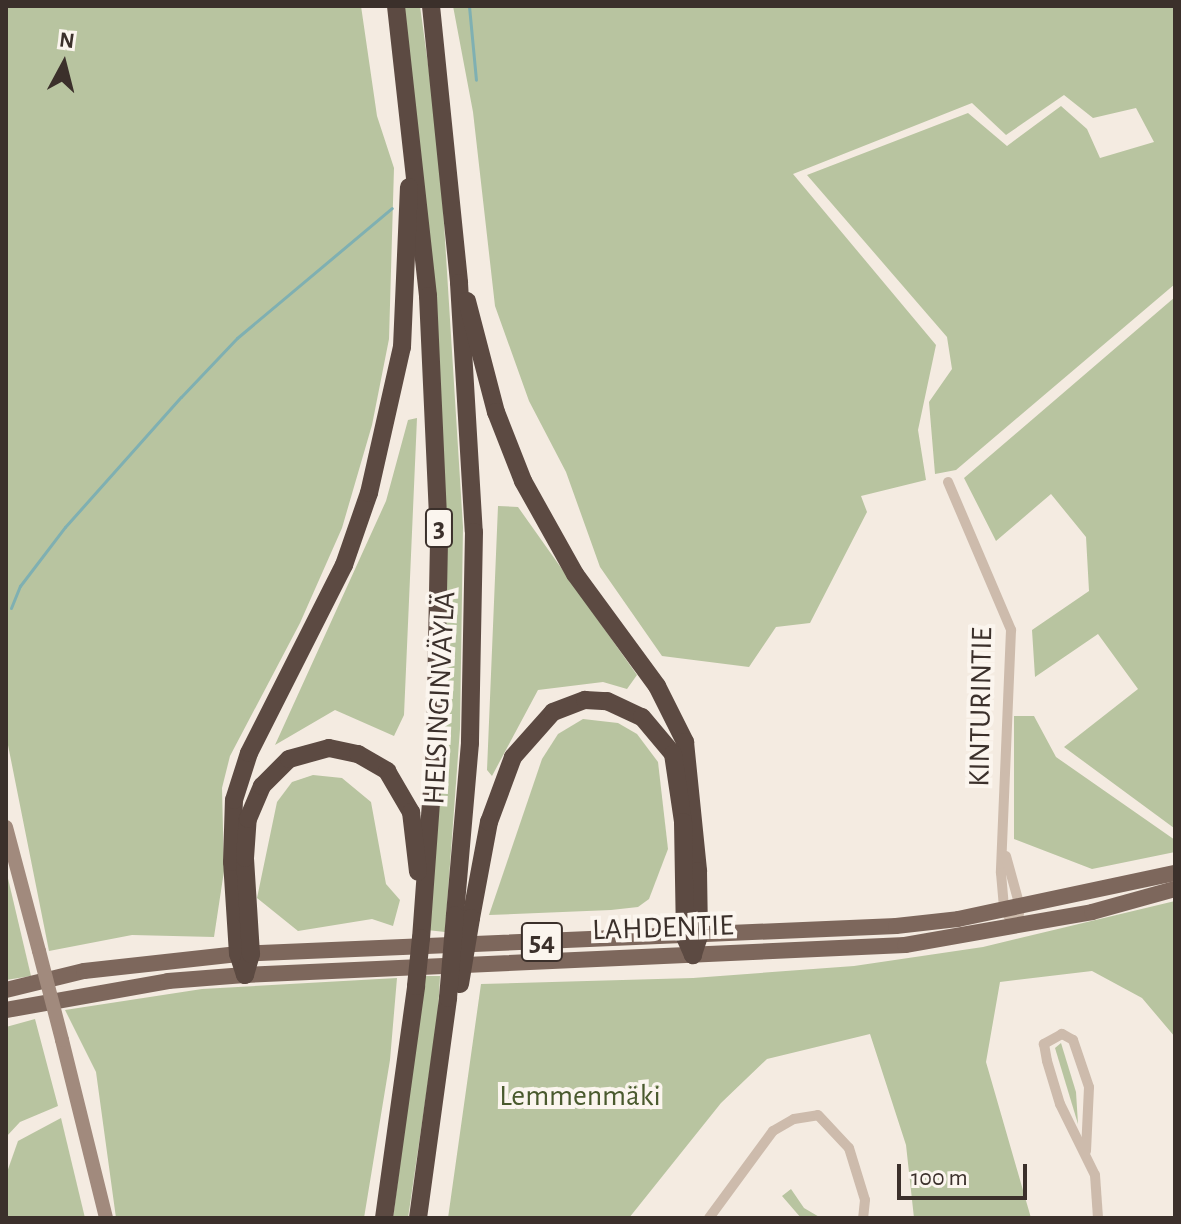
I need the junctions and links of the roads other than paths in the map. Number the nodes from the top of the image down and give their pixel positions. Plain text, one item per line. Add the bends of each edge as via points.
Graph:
1 (396, 6) edge
2 (431, 6) edge
3 (416, 161) junction
4 (459, 283) junction
5 (948, 482) dead end
6 (6, 827) edge
7 (1004, 849) junction
8 (1175, 873) edge
9 (1175, 889) edge
10 (424, 895) junction
11 (1012, 908) junction
12 (463, 916) junction
13 (1017, 927) junction
14 (692, 943) junction
15 (245, 954) junction
16 (245, 975) junction
17 (6, 990) edge
18 (6, 1010) edge
19 (1086, 1151) junction
20 (106, 1218) edge
21 (384, 1218) edge
22 (418, 1218) edge
23 (709, 1218) edge
24 (863, 1218) edge
25 (1098, 1218) edge

1 - 3 highway, 3
2 - 4 highway, HELSINGINVÄYLÄ / 3
3 - 10 highway, HELSINGINVÄYLÄ / 3 via 439,541 435,748
3 - 15 highway via 408,188 402,347 369,493 344,565 249,753 234,800
4 - 12 highway, HELSINGINVÄYLÄ / 3 via 471,450 474,637
4 - 14 highway via 474,319 496,412 523,481 575,574 657,686 685,742 695,808
5 - 7 street, KINTURINTIE via 1011,630
6 - 20 main road, bridge
7 - 11 street, KINTURINTIE
7 - 11 street, KINTURINTIE
8 - 11 main road, LAHDENTIE / 54
9 - 13 main road, LAHDENTIE / 54
10 - 15 highway via 411,812 395,779 349,751 304,753 269,776 248,819
10 - 21 highway, 3, bridge
11 - 13 street, KINTURINTIE
11 - 14 main road, LAHDENTIE / 54 via 896,926
12 - 14 highway via 513,757 553,712 596,700 633,710 654,726 673,754
12 - 22 highway, HELSINGINVÄYLÄ / 3, bridge
13 - 14 main road, LAHDENTIE / 54 via 879,947
14 - 15 main road, LAHDENTIE / 54
14 - 16 main road, LAHDENTIE / 54
15 - 16 highway
15 - 17 main road, LAHDENTIE / 54 via 84,971
16 - 18 main road, LAHDENTIE / 54 via 168,981
19 - 19 street via 1089,1087 1073,1040 1062,1034 1044,1044 1047,1061 1060,1104
19 - 25 street via 1095,1175
23 - 24 street via 773,1131 794,1119 818,1115 849,1148 865,1200

